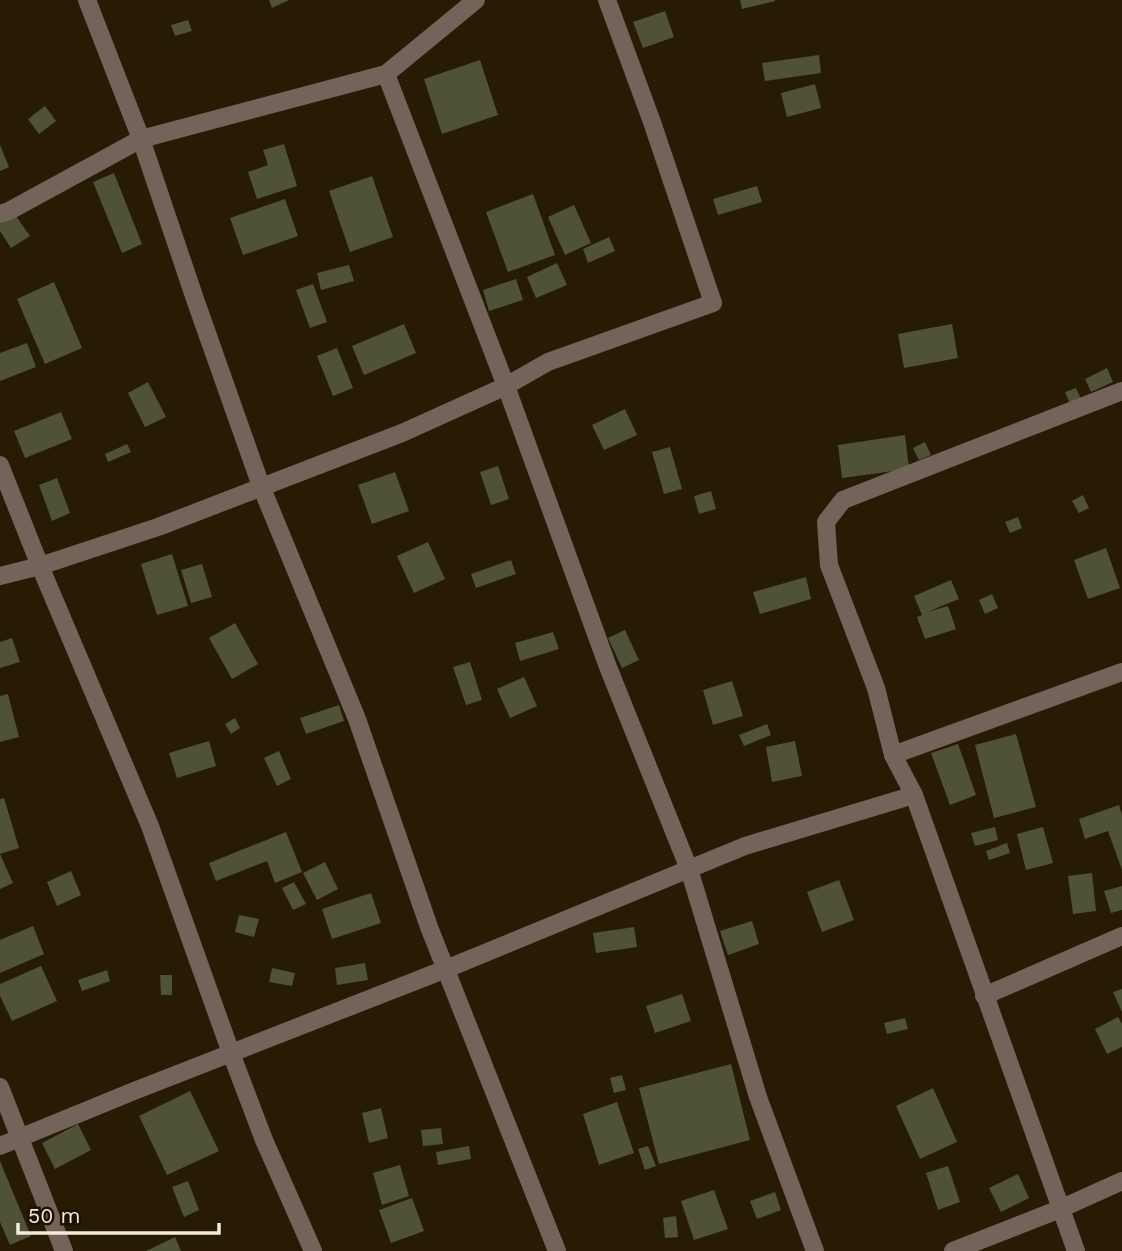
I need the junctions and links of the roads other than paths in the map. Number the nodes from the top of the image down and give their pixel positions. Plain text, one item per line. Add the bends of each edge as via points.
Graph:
1 (87, 0) edge
2 (475, 0) edge
3 (607, 0) edge
4 (386, 74) junction
5 (141, 139) junction
6 (0, 214) edge
7 (506, 386) junction
8 (1122, 391) edge
9 (0, 465) edge
10 (261, 486) junction
11 (40, 566) junction
12 (0, 576) edge
13 (1122, 672) edge
14 (893, 755) junction
15 (914, 795) junction
16 (689, 869) junction
17 (1122, 936) edge
18 (446, 969) junction
19 (984, 996) junction
20 (230, 1053) junction
21 (0, 1087) edge
22 (19, 1137) junction
23 (0, 1146) edge
24 (1122, 1181) edge
25 (1060, 1209) junction
26 (64, 1251) edge
27 (313, 1251) edge
28 (556, 1251) edge
29 (815, 1251) edge
30 (953, 1251) edge
31 (1076, 1251) edge

1 - 5 street
2 - 4 street
3 - 7 street via 713,303 548,362
4 - 5 street
4 - 7 street
5 - 6 street
5 - 10 street
7 - 10 street via 402,433
7 - 16 street via 608,667
8 - 14 street via 843,500 826,522 829,565 876,688
9 - 11 street
10 - 11 street
10 - 18 street via 357,719
11 - 12 street
11 - 20 street via 149,826
13 - 14 street
14 - 15 street
15 - 16 street via 745,846
15 - 19 street
16 - 18 street
16 - 29 street via 758,1097
17 - 19 street
18 - 20 street
18 - 28 street
19 - 25 street
20 - 22 street
20 - 27 street
21 - 22 street
22 - 23 street
22 - 26 street
24 - 25 street
25 - 30 street
25 - 31 street

